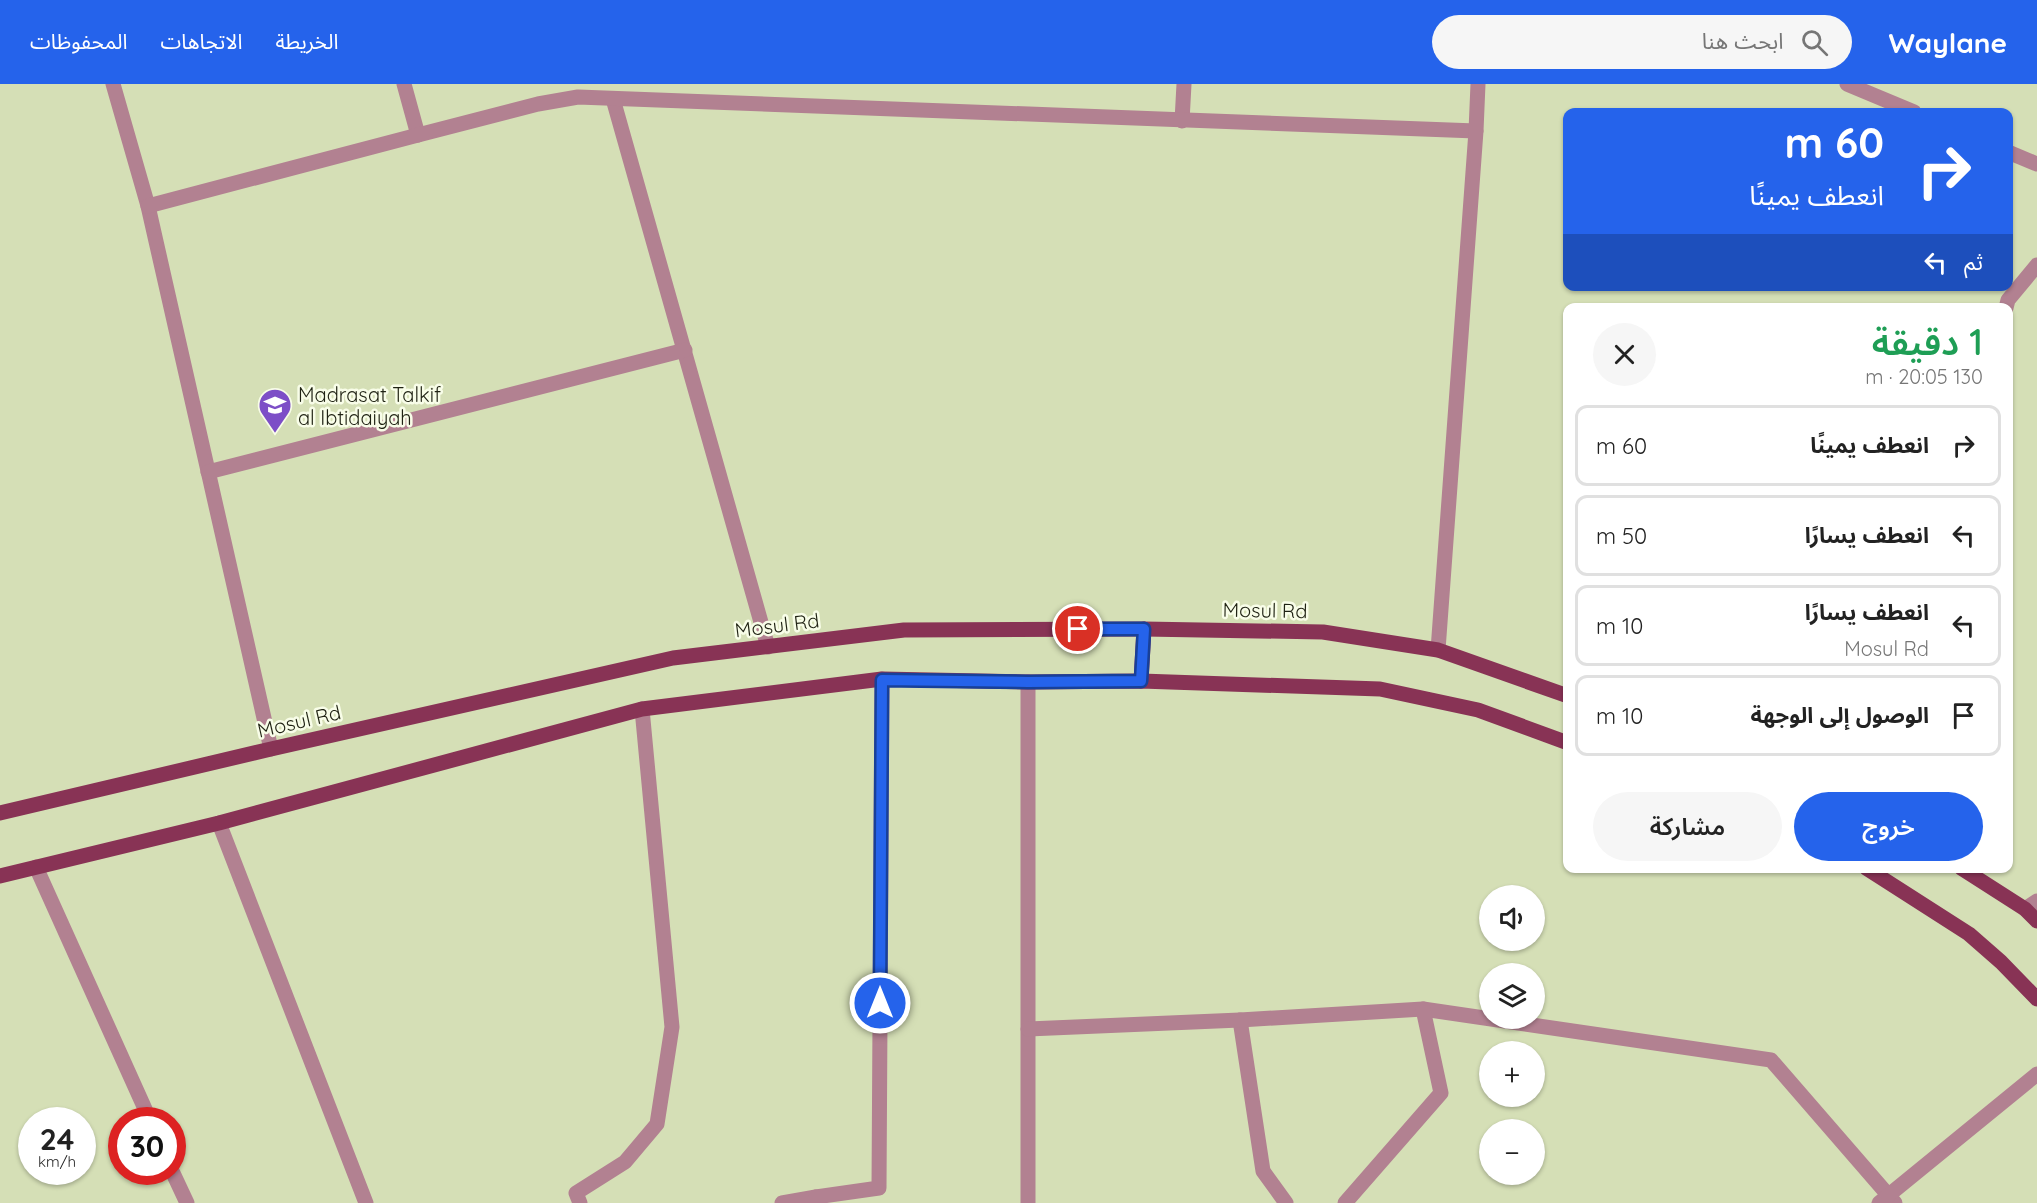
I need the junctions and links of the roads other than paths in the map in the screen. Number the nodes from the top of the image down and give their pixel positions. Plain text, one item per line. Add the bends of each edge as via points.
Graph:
1 (113, 84) edge
2 (404, 84) edge
3 (1184, 84) edge
4 (1478, 84) edge
5 (1847, 84) edge
6 (613, 99) junction
7 (1904, 108) edge
8 (1182, 121) junction
9 (1476, 131) junction
10 (418, 135) junction
11 (2013, 154) edge
12 (2037, 164) edge
13 (148, 206) junction
14 (2037, 265) edge
15 (2007, 303) edge
16 (684, 350) junction
17 (208, 472) junction
18 (1144, 629) junction
19 (768, 647) junction
20 (1438, 650) junction
21 (882, 680) junction
22 (1141, 681) junction
23 (1028, 682) junction
24 (1563, 694) edge
25 (642, 709) junction
26 (1563, 741) edge
27 (271, 749) junction
28 (1, 809) edge
29 (219, 823) junction
30 (36, 867) junction
31 (1874, 873) edge
32 (1970, 873) edge
33 (0, 876) edge
34 (2031, 905) edge
35 (2037, 921) edge
36 (2037, 999) edge
37 (1423, 1010) junction
38 (1240, 1020) junction
39 (1028, 1029) junction
40 (2037, 1074) edge
41 (144, 1107) edge
42 (179, 1185) edge
43 (816, 1200) edge
44 (1887, 1200) edge
45 (187, 1203) edge
46 (366, 1203) edge
47 (580, 1203) edge
48 (782, 1203) edge
49 (1028, 1203) edge
50 (1286, 1203) edge
51 (1346, 1203) edge

1 - 13 street
2 - 10 street
3 - 8 street
4 - 9 street
5 - 7 street
6 - 8 street
6 - 10 street via 578,97
6 - 16 street
8 - 9 street
9 - 20 street
10 - 13 street
11 - 12 street
13 - 17 street
14 - 15 street
16 - 17 street
16 - 19 street
17 - 27 street
18 - 19 main road, Mosul Rd via 904,630
18 - 20 main road, Mosul Rd via 1323,632
18 - 22 main road
19 - 27 main road, Mosul Rd via 673,658
20 - 24 main road, Mosul Rd
21 - 23 main road
21 - 25 main road
21 - 43 street via 879,1188
22 - 23 main road
22 - 26 main road via 1380,690 1478,710
23 - 39 street
25 - 29 main road
25 - 47 street via 672,1027 657,1124 625,1162 576,1193
27 - 28 main road, Mosul Rd
29 - 30 main road
29 - 46 street
30 - 33 main road
30 - 41 street
31 - 36 main road via 1969,934
32 - 34 main road
34 - 35 main road
37 - 38 street
37 - 44 street via 1771,1060
37 - 51 street via 1441,1093
38 - 39 street
38 - 50 street via 1263,1171
39 - 49 street
40 - 44 street
42 - 45 street
43 - 48 street

